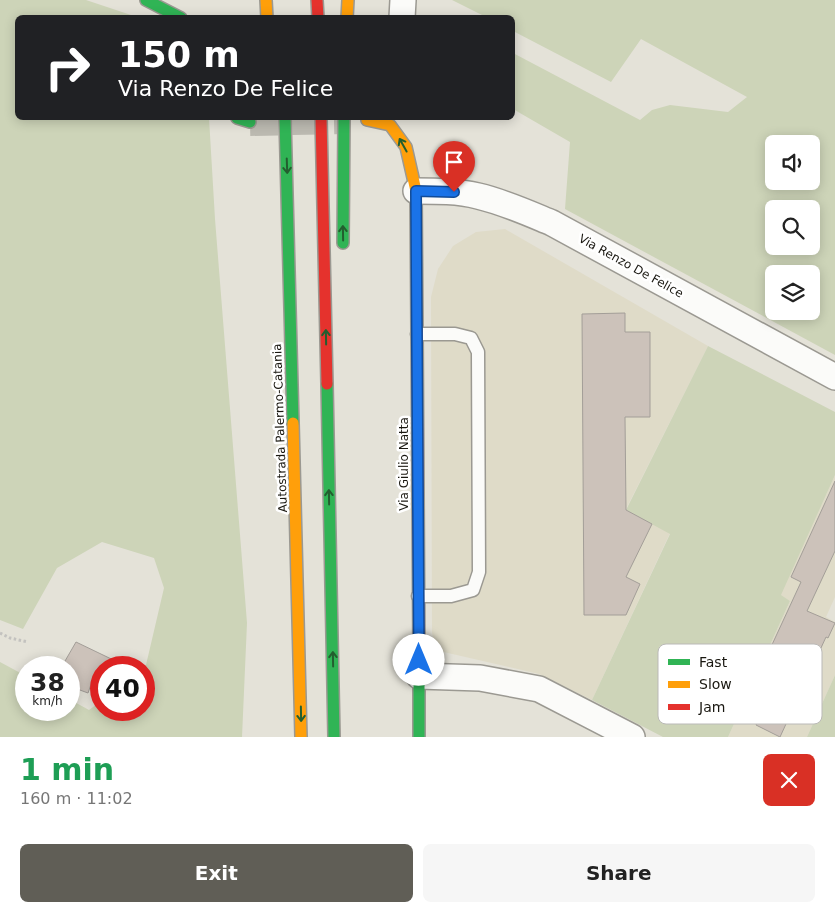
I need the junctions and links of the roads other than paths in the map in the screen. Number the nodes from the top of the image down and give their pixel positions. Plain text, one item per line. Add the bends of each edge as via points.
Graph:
1 (146, 0) edge
2 (266, 0) edge
3 (317, 0) edge
4 (348, 0) edge
5 (403, 0) edge
6 (175, 15) edge
7 (267, 15) edge
8 (318, 15) edge
9 (347, 15) edge
10 (402, 15) edge
11 (244, 120) edge
12 (285, 120) edge
13 (321, 120) edge
14 (344, 120) edge
15 (382, 121) edge
16 (250, 122) dead end
17 (275, 177) dead end
18 (416, 191) junction
19 (343, 251) dead end
20 (417, 334) junction
21 (338, 340) dead end
22 (835, 377) edge
23 (328, 438) junction
24 (418, 596) junction
25 (300, 656) junction
26 (419, 676) junction
27 (301, 737) edge
28 (334, 737) edge
29 (419, 737) edge
30 (632, 737) edge

1 - 6 main road
2 - 7 main road
3 - 8 main road
4 - 9 main road
5 - 10 street
11 - 16 main road
12 -> 25 main road, Autostrada Palermo-Catania
23 -> 13 main road
19 -> 14 main road
18 -> 15 main road, Via Giulio Natta via 406,147 390,125
17 - 25 main road
18 - 20 main road, Via Giulio Natta
18 - 22 street, Via Renzo De Felice via 478,196 552,223
20 - 24 main road, Via Giulio Natta
20 - 24 lane via 455,334 471,338 478,352 479,572 473,590 451,596
21 - 23 main road
28 -> 23 main road
24 - 26 main road, Via Giulio Natta
25 -> 27 main road, Autostrada Palermo-Catania
26 - 29 main road, Via Giulio Natta
26 - 30 street via 480,678 539,690

